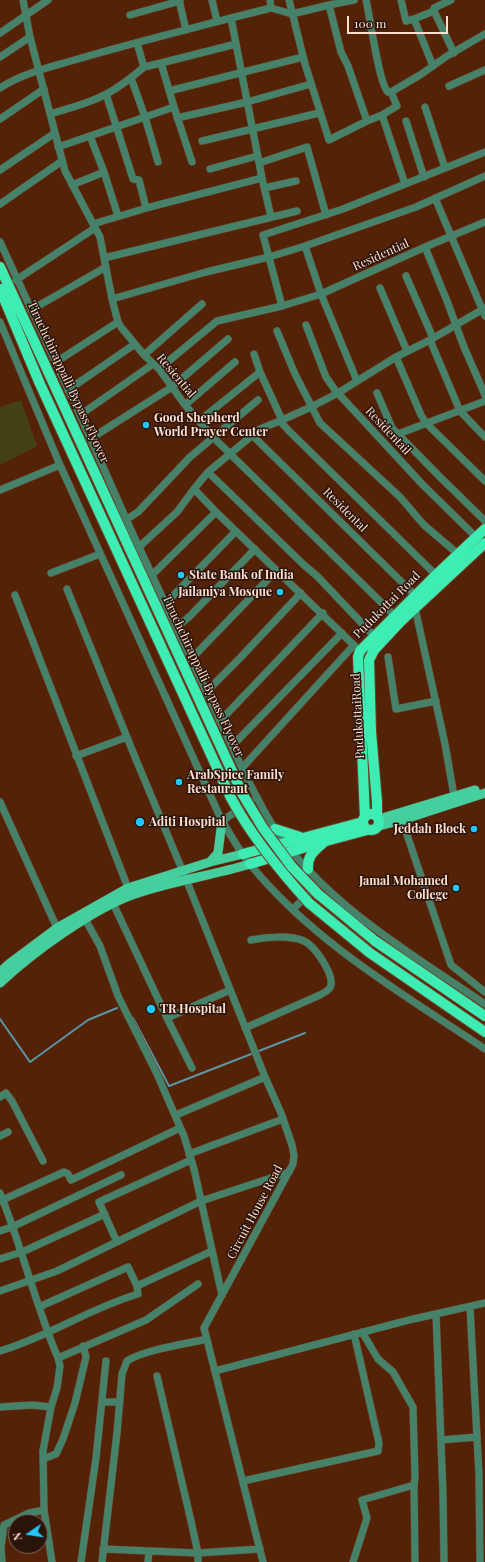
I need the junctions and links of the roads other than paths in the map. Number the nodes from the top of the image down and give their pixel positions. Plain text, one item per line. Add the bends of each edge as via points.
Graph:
1 (23, 0) edge
2 (48, 0) edge
3 (212, 0) edge
4 (270, 0) edge
5 (289, 0) edge
6 (354, 0) edge
7 (366, 0) edge
8 (401, 0) edge
9 (451, 0) edge
10 (180, 1) edge
11 (329, 5) junction
12 (271, 8) junction
13 (434, 11) junction
14 (292, 14) junction
15 (25, 15) junction
16 (130, 15) dead end
17 (231, 18) junction
18 (414, 19) junction
19 (217, 22) junction
20 (186, 30) junction
21 (0, 33) edge
22 (485, 34) edge
23 (30, 37) junction
24 (137, 43) junction
25 (236, 44) junction
26 (454, 53) junction
27 (0, 57) edge
28 (303, 57) junction
29 (161, 63) junction
30 (433, 66) junction
31 (144, 67) junction
32 (485, 70) edge
33 (39, 71) junction
34 (242, 73) junction
35 (131, 78) junction
36 (311, 84) junction
37 (449, 86) dead end
38 (0, 88) edge
39 (44, 88) junction
40 (169, 91) junction
41 (391, 92) junction
42 (106, 94) junction
43 (247, 102) junction
44 (174, 107) junction
45 (425, 107) dead end
46 (319, 113) junction
47 (50, 114) junction
48 (382, 115) junction
49 (145, 117) junction
50 (0, 118) edge
51 (177, 118) junction
52 (367, 121) junction
53 (406, 121) dead end
54 (117, 127) junction
55 (252, 130) junction
56 (55, 133) junction
57 (90, 136) junction
58 (202, 141) dead end
59 (58, 147) junction
60 (485, 152) edge
61 (258, 159) junction
62 (62, 161) junction
63 (158, 162) dead end
64 (192, 162) dead end
65 (445, 168) junction
66 (210, 169) dead end
67 (0, 170) edge
68 (104, 172) junction
69 (485, 176) edge
70 (424, 177) junction
71 (262, 178) junction
72 (296, 181) dead end
73 (405, 184) junction
74 (72, 185) junction
75 (264, 188) junction
76 (435, 198) junction
77 (0, 204) edge
78 (146, 208) junction
79 (297, 211) dead end
80 (326, 214) junction
81 (118, 216) junction
82 (271, 217) junction
83 (485, 222) edge
84 (94, 226) junction
85 (451, 236) junction
86 (0, 242) edge
87 (305, 246) junction
88 (424, 247) junction
89 (269, 257) junction
90 (104, 258) junction
91 (0, 267) edge
92 (106, 268) junction
93 (406, 276) dead end
94 (16, 280) junction
95 (380, 288) dead end
96 (0, 289) edge
97 (321, 294) junction
98 (112, 299) junction
99 (202, 304) dead end
100 (282, 306) junction
101 (32, 310) junction
102 (484, 311) edge
103 (0, 322) edge
104 (118, 322) junction
105 (306, 325) dead end
106 (455, 325) junction
107 (277, 331) dead end
108 (228, 339) dead end
109 (431, 339) junction
110 (135, 344) junction
111 (407, 351) junction
112 (254, 354) dead end
113 (144, 355) junction
114 (396, 357) junction
115 (56, 362) junction
116 (235, 362) dead end
117 (153, 364) junction
118 (159, 369) junction
119 (260, 372) junction
120 (357, 381) junction
121 (172, 387) junction
122 (68, 390) junction
123 (338, 393) junction
124 (377, 393) dead end
125 (485, 394) edge
126 (258, 400) dead end
127 (485, 401) edge
128 (185, 404) junction
129 (311, 407) junction
130 (460, 411) junction
131 (80, 415) junction
132 (199, 421) junction
133 (281, 421) junction
134 (426, 423) junction
135 (252, 434) junction
136 (398, 434) junction
137 (213, 437) junction
138 (90, 438) junction
139 (485, 438) edge
140 (231, 454) junction
141 (60, 465) junction
142 (208, 472) junction
143 (485, 481) edge
144 (194, 489) junction
145 (0, 490) edge
146 (216, 512) junction
147 (127, 519) junction
148 (485, 521) edge
149 (485, 529) edge
150 (236, 531) junction
151 (481, 540) edge
152 (139, 547) junction
153 (256, 549) junction
154 (100, 554) junction
155 (458, 554) junction
156 (276, 571) junction
157 (51, 573) dead end
158 (152, 575) junction
159 (436, 575) junction
160 (68, 589) dead end
161 (301, 593) junction
162 (15, 595) dead end
163 (417, 602) junction
164 (166, 603) junction
165 (322, 613) junction
166 (394, 615) junction
167 (177, 627) junction
168 (342, 633) junction
169 (374, 636) junction
170 (357, 648) junction
171 (388, 657) dead end
172 (192, 658) junction
173 (207, 691) junction
174 (436, 701) junction
175 (220, 721) junction
176 (127, 736) junction
177 (232, 746) junction
178 (76, 756) junction
179 (242, 768) junction
180 (483, 791) edge
181 (454, 796) junction
182 (257, 798) junction
183 (0, 802) edge
184 (401, 817) junction
185 (222, 821) junction
186 (378, 821) junction
187 (365, 823) junction
188 (275, 829) junction
189 (343, 832) junction
190 (302, 838) junction
191 (326, 840) junction
192 (285, 842) junction
193 (292, 851) junction
194 (243, 854) junction
195 (210, 862) junction
196 (250, 864) junction
197 (308, 869) junction
198 (184, 874) junction
199 (320, 883) junction
200 (128, 888) junction
201 (111, 900) junction
202 (292, 909) junction
203 (85, 919) junction
204 (57, 928) junction
205 (252, 940) dead end
206 (0, 972) edge
207 (0, 983) edge
208 (230, 990) junction
209 (485, 992) edge
210 (485, 1004) edge
211 (485, 1016) edge
212 (167, 1018) junction
213 (245, 1028) junction
214 (485, 1032) edge
215 (485, 1049) edge
216 (192, 1068) dead end
217 (265, 1077) junction
218 (0, 1097) edge
219 (176, 1115) junction
220 (282, 1118) junction
221 (180, 1128) junction
222 (8, 1132) dead end
223 (0, 1136) edge
224 (190, 1157) junction
225 (43, 1161) dead end
226 (289, 1172) junction
227 (121, 1175) dead end
228 (1, 1198) edge
229 (202, 1201) junction
230 (104, 1214) junction
231 (12, 1227) junction
232 (0, 1231) edge
233 (117, 1242) junction
234 (212, 1251) junction
235 (22, 1252) junction
236 (0, 1259) edge
237 (30, 1280) junction
238 (198, 1284) dead end
239 (137, 1286) junction
240 (0, 1291) edge
241 (222, 1295) junction
242 (485, 1303) edge
243 (38, 1307) junction
244 (470, 1307) junction
245 (436, 1314) junction
246 (48, 1332) junction
247 (362, 1332) junction
248 (354, 1334) junction
249 (207, 1339) junction
250 (83, 1346) junction
251 (0, 1351) edge
252 (58, 1358) junction
253 (106, 1361) dead end
254 (215, 1371) junction
255 (157, 1376) dead end
256 (102, 1402) junction
257 (120, 1402) junction
258 (0, 1407) edge
259 (51, 1407) junction
260 (477, 1438) junction
261 (441, 1440) junction
262 (43, 1459) junction
263 (243, 1481) junction
264 (414, 1485) junction
265 (44, 1510) junction
266 (103, 1549) junction
267 (260, 1549) junction
268 (149, 1551) junction
269 (198, 1553) junction
270 (2, 1562) edge
271 (52, 1562) edge
272 (81, 1562) edge
273 (102, 1562) edge
274 (148, 1562) edge
275 (198, 1562) edge
276 (263, 1562) edge
277 (353, 1562) edge
278 (415, 1562) edge
279 (444, 1562) edge
280 (480, 1562) edge

1 - 15 street, Resiential
2 - 15 street
3 - 19 street
4 - 12 street
5 - 14 street
6 - 11 street
7 - 41 street via 383,83 386,91
8 - 18 street via 406,21
9 - 13 street via 434,8
10 - 16 street
10 - 20 street
11 - 14 street
11 - 52 street via 341,52
12 - 14 street
12 - 17 street
13 - 18 street
13 - 26 street
14 - 28 street
15 - 21 street
15 - 23 street, Resiential
17 - 19 street
17 - 25 street
18 - 30 street
19 - 20 street
20 - 24 street
22 - 26 street
23 - 27 street
23 - 33 street, Resiential
24 - 31 street
24 - 33 street
25 - 29 street
25 - 34 street
26 - 30 street
28 - 34 street
28 - 36 street
29 - 31 street
29 - 40 street
30 - 41 street
31 - 35 street
32 - 37 street
33 - 38 street
33 - 39 street, Resiential
34 - 40 street
34 - 43 street
35 - 42 street
35 - 49 street
36 - 43 street
36 - 46 street
39 - 47 street, Resiential
39 - 50 street
40 - 44 street
41 - 48 street via 397,106
42 - 47 street
42 - 54 street
43 - 51 street
43 - 55 street
44 - 49 street
44 - 51 street
45 - 65 street
46 - 52 street via 329,140
46 - 55 street
47 - 56 street, Resiential
48 - 52 street
48 - 73 street
49 - 54 street
49 - 63 street
51 - 64 street
53 - 70 street
54 - 57 street
54 - 78 street via 133,179 139,180
55 - 58 street
55 - 61 street
56 - 59 street, Resiential
56 - 67 street
57 - 59 street
57 - 68 street
59 - 62 street, Resiential
60 - 65 street
61 - 66 street
61 - 71 street
61 - 80 street via 307,146
62 - 74 street, Resiential
62 - 77 street
65 - 70 street
68 - 74 street
68 - 81 street
69 - 76 street
70 - 73 street
71 - 75 street
71 - 78 street
72 - 75 street
73 - 80 street
74 - 84 street, Resiential
75 - 82 street
76 - 85 street
76 - 87 street
78 - 81 street
79 - 82 street
80 - 89 street via 262,235
81 - 84 street
82 - 90 street
83 - 85 street
84 - 90 street, Resiential via 100,237
84 - 94 street
85 - 88 street
85 - 102 street
86 - 94 street
87 - 89 street
87 - 97 street
88 - 97 street, Residential
88 - 106 street, Residential
89 - 98 street
89 - 100 street
90 - 92 street, Resiential
91 - 211 highway, Tiruchchirappalli Bypass Flyover, bridge via 243,795 263,828 292,867 318,894 375,941
92 - 98 street, Resiential
92 - 101 street
93 - 109 street
94 - 101 street
95 - 111 street
96 - 214 highway, Tiruchchirappalli Bypass Flyover, bridge via 43,391 231,798 252,835 282,874 309,903 370,953
97 - 100 street, Residential
97 - 120 street
98 - 104 street, Resiential
99 - 113 street
100 - 118 street, Residential via 217,321
101 - 115 street
102 - 106 street
103 - 141 street
104 - 110 street, Resiential
104 - 115 street
105 - 123 street, Residentail via 326,378
106 - 109 street
106 - 125 street, Residential
107 - 129 street
108 - 121 street
109 - 111 street
109 - 130 street
110 - 113 street, Resiential
110 - 122 street
111 - 114 street
112 - 119 street
113 - 117 street, Resiential
114 - 120 street
114 - 134 street
115 - 122 street
116 - 128 street
117 - 118 street, Resiential
117 - 131 street
118 - 121 street, Resiential
119 - 132 street
119 - 133 street
120 - 123 street
121 - 128 street, Resiential
121 - 138 street
122 - 131 street
123 - 129 street
123 - 151 street, Residentail via 423,485
124 - 136 street via 392,428
126 - 137 street
127 - 130 street
128 - 132 street, Resiential
129 - 133 street
129 - 155 street via 320,423
130 - 134 street
130 - 139 street
131 - 138 street
132 - 137 street, Resiential
133 - 135 street via 260,428
133 - 159 street
134 - 136 street
134 - 143 street
135 - 140 street
135 - 163 street, Residental
136 - 148 street
137 - 140 street, Resiential
137 - 147 street via 190,457 138,512
138 - 147 street
140 - 142 street
140 - 166 street, Resiential
141 - 145 street
141 - 154 street
142 - 144 street
142 - 169 street via 317,576
144 - 146 street
144 - 152 street via 177,512
146 - 150 street
146 - 158 street
147 - 152 street
149 - 151 highway, Pudukottai Road
150 - 153 street
150 - 164 street
151 - 155 highway, Pudukottai Road
151 - 163 highway, PudukottaiRoad
152 - 158 street
153 - 156 street
153 - 167 street
154 - 157 street
154 - 185 street
155 - 159 highway, Pudukottai Road
156 - 161 street
156 - 172 street
158 - 164 street
159 - 163 highway, Pudukottai Road
160 - 176 street, Circuit House Road
161 - 165 street
161 - 173 street
162 - 178 street
163 - 166 highway, Pudukottai Road
163 - 174 street
163 - 186 highway, PudukottaiRoad via 374,650 369,660 371,732
164 - 167 street
165 - 168 street
165 - 175 street
166 - 169 highway, Pudukottai Road
167 - 172 street
168 - 170 street
168 - 177 street
169 - 170 highway, Pudukottai Road
170 - 179 street
170 - 187 highway, Pudukottai Road
171 - 174 street via 396,709
172 - 173 street
173 - 175 street
174 - 181 street
175 - 177 street
176 - 178 street
176 - 198 street, Circuit House Road
177 - 179 street
178 - 200 street
179 - 182 street
180 - 181 main road
180 - 184 main road
181 - 184 main road
182 - 185 street
182 - 188 street
183 - 204 street
184 - 186 main road
184 - 209 street via 451,965
185 - 194 street
185 - 195 main road via 218,853
186 - 187 highway via 372,814
186 - 187 highway via 374,830
187 - 189 highway
188 - 190 highway
188 - 192 street
189 - 190 highway
189 - 191 highway
190 - 192 highway
191 - 193 highway
191 - 197 highway via 311,854
192 - 193 street
192 - 194 highway
193 - 196 highway
193 - 197 street
194 - 195 main road
194 - 196 street
195 - 198 main road
196 - 198 main road via 229,870
196 - 202 street
197 - 199 street
198 - 200 main road
198 - 201 main road via 131,895
198 - 208 street, Circuit House Road
199 - 202 street
199 - 210 street via 382,934
200 - 201 main road
201 - 203 main road
201 - 204 main road
201 - 212 street
202 - 215 street via 358,964
203 - 207 main road via 15,969
203 - 219 street via 100,946 118,996
204 - 206 main road
205 - 213 street via 298,939 306,942 322,958 331,986 320,995
208 - 212 street
208 - 213 street, Circuit House Road
212 - 216 street
213 - 217 street, Circuit House Road
217 - 219 street
217 - 220 street, Circuit House Road
218 - 225 street via 6,1093 9,1097
219 - 221 street
220 - 224 street
220 - 226 street, Circuit House Road via 294,1156
221 - 224 street
221 - 228 street via 71,1180 64,1172
222 - 223 street
224 - 229 street
224 - 230 street via 99,1202
226 - 229 street
226 - 241 street, Circuit House Road
227 - 231 street
228 - 231 street
229 - 233 street
229 - 234 street
230 - 233 street
230 - 235 street
231 - 232 street
231 - 235 street
233 - 237 street via 57,1271
234 - 239 street
234 - 241 street
235 - 236 street
235 - 237 street
237 - 240 street
237 - 243 street
238 - 250 street via 146,1320
239 - 243 street via 128,1267
239 - 246 street via 138,1294 120,1299
241 - 249 street, Circuit House Road via 204,1328
242 - 244 street
243 - 246 street
244 - 245 street
244 - 260 street
245 - 247 street
245 - 261 street
246 - 251 street
246 - 252 street
247 - 248 street
247 - 264 street via 378,1359 393,1372 413,1407 416,1477
248 - 254 street
248 - 263 street via 379,1442 378,1451
249 - 254 street, Circuit House Road
249 - 257 street via 150,1352 127,1361 122,1374
250 - 252 street
250 - 262 street via 86,1357 63,1439 56,1454
252 - 259 street via 60,1366
253 - 256 street
254 - 263 street, Circuit House Road
255 - 269 street
256 - 257 street
256 - 272 street
257 - 266 street
258 - 259 street
259 - 262 street
260 - 261 street
260 - 280 street
261 - 279 street
262 - 265 street
263 - 267 street, Circuit House Road
264 - 277 street via 362,1500 367,1518
264 - 278 street
265 - 270 street via 29,1513 4,1525
265 - 271 street
266 - 268 street
266 - 273 street
267 - 269 street
267 - 276 street, Circuit House Road
268 - 269 street
268 - 274 street
269 - 275 street

